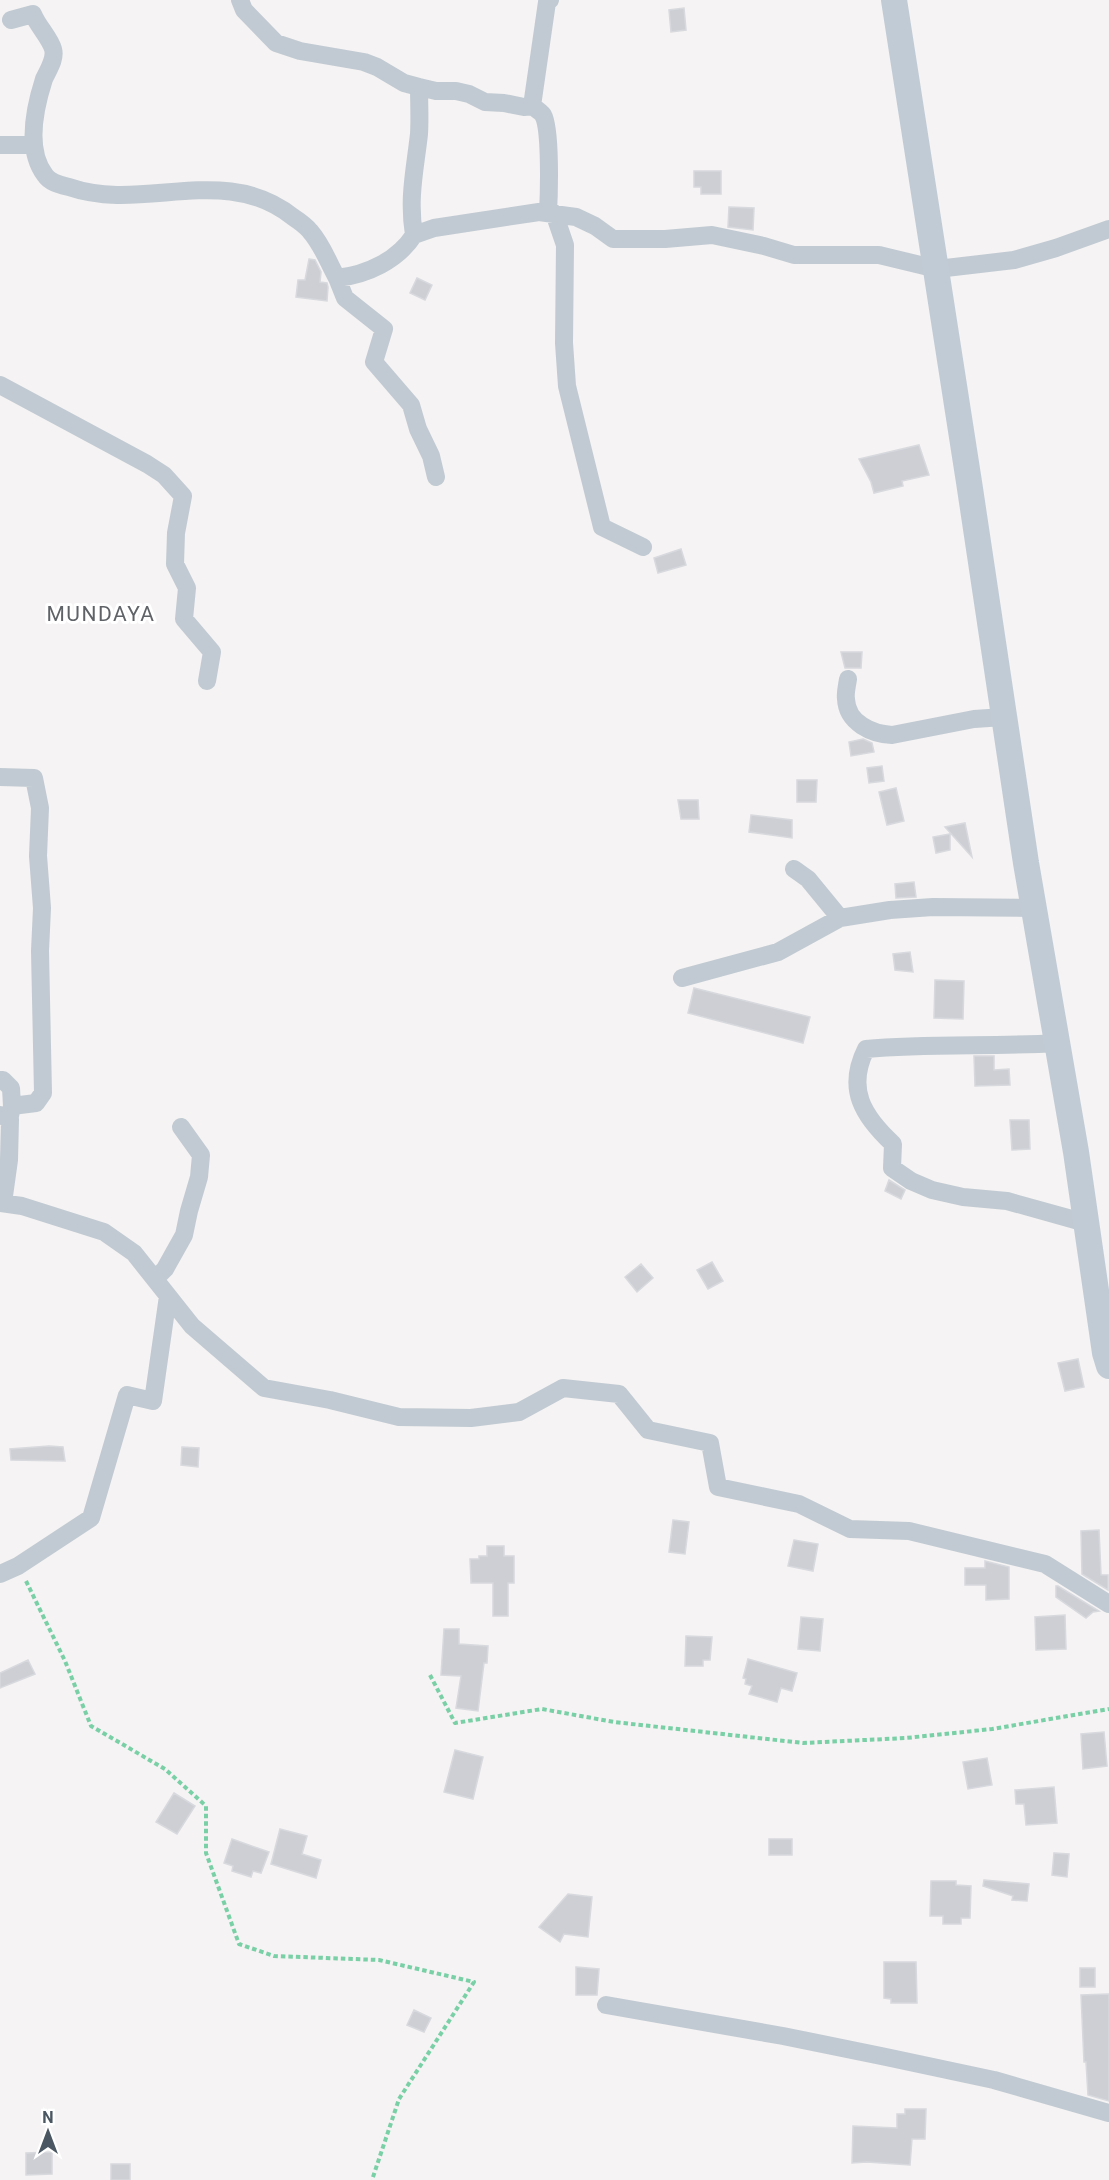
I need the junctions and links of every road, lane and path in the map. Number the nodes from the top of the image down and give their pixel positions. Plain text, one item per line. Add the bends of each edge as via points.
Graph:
1 (240, 0) edge
2 (550, 0) edge
3 (894, 0) edge
4 (31, 7) edge
5 (11, 20) dead end
6 (419, 87) junction
7 (532, 106) junction
8 (0, 145) edge
9 (34, 145) junction
10 (551, 213) junction
11 (1109, 229) edge
12 (414, 235) junction
13 (937, 269) junction
14 (338, 278) junction
15 (1, 388) edge
16 (436, 477) dead end
17 (643, 547) dead end
18 (848, 679) dead end
19 (207, 681) dead end
20 (1004, 717) junction
21 (0, 777) edge
22 (794, 869) dead end
23 (1034, 908) junction
24 (840, 918) junction
25 (682, 978) dead end
26 (1057, 1043) junction
27 (0, 1080) edge
28 (7, 1113) edge
29 (182, 1127) dead end
30 (1, 1203) edge
31 (1086, 1223) junction
32 (155, 1279) junction
33 (168, 1296) junction
34 (1108, 1357) edge
35 (18, 1566) junction
36 (0, 1574) edge
37 (1109, 1604) edge
38 (430, 1675) dead end
39 (1109, 1709) edge
40 (606, 2005) dead end
41 (1109, 2114) edge
42 (372, 2180) edge

1 - 6 street via 244,10 276,43 364,62
2 - 7 street
3 - 13 main road
4 - 5 street
4 - 9 street via 54,49 36,104
6 - 7 street via 456,91 485,102
6 - 12 street via 419,132 410,213
7 - 10 street via 543,115 546,130
8 - 9 street
9 - 14 street via 45,175 52,182 83,192 133,195 218,189 256,196 279,206 310,230
10 - 12 street via 434,228
10 - 13 street via 576,217 613,239 712,235 794,255 879,255
10 - 17 street via 565,245 567,386 602,527
11 - 13 street via 1014,260
12 - 14 street via 406,248 382,264 354,277
13 - 20 main road
14 - 16 street via 345,298 384,329 374,362 411,405
15 - 19 street via 147,464 164,475 183,496 175,564 187,588 184,620 212,652
18 - 20 street via 845,701 856,723 881,735
20 - 23 main road
21 - 28 street via 34,778 40,808 43,1093 36,1103
22 - 24 street via 808,879
23 - 24 street via 933,907
23 - 26 main road
24 - 25 street via 778,952
26 - 31 main road
26 - 31 street via 866,1049 859,1064 857,1090 875,1128 893,1144 892,1168 911,1181 932,1190 1007,1201
27 - 28 street via 11,1088
28 - 30 street via 9,1161
29 - 32 street via 201,1155 199,1178 184,1235
30 - 32 street via 104,1232 134,1253
31 - 34 main road
32 - 33 street
33 - 35 street via 153,1401 127,1395 91,1518
33 - 37 street via 192,1326 264,1388 399,1417 471,1418 519,1412 563,1388 620,1394 648,1430 710,1443 718,1487 799,1504 850,1529 909,1531 1046,1563
35 - 36 street
35 - 42 path via 91,1726 165,1769 206,1806 206,1853 239,1944 274,1956 379,1960 474,1982 399,2099
38 - 39 path via 455,1723 542,1710 804,1743 992,1729
40 - 41 street via 783,2036 994,2080

